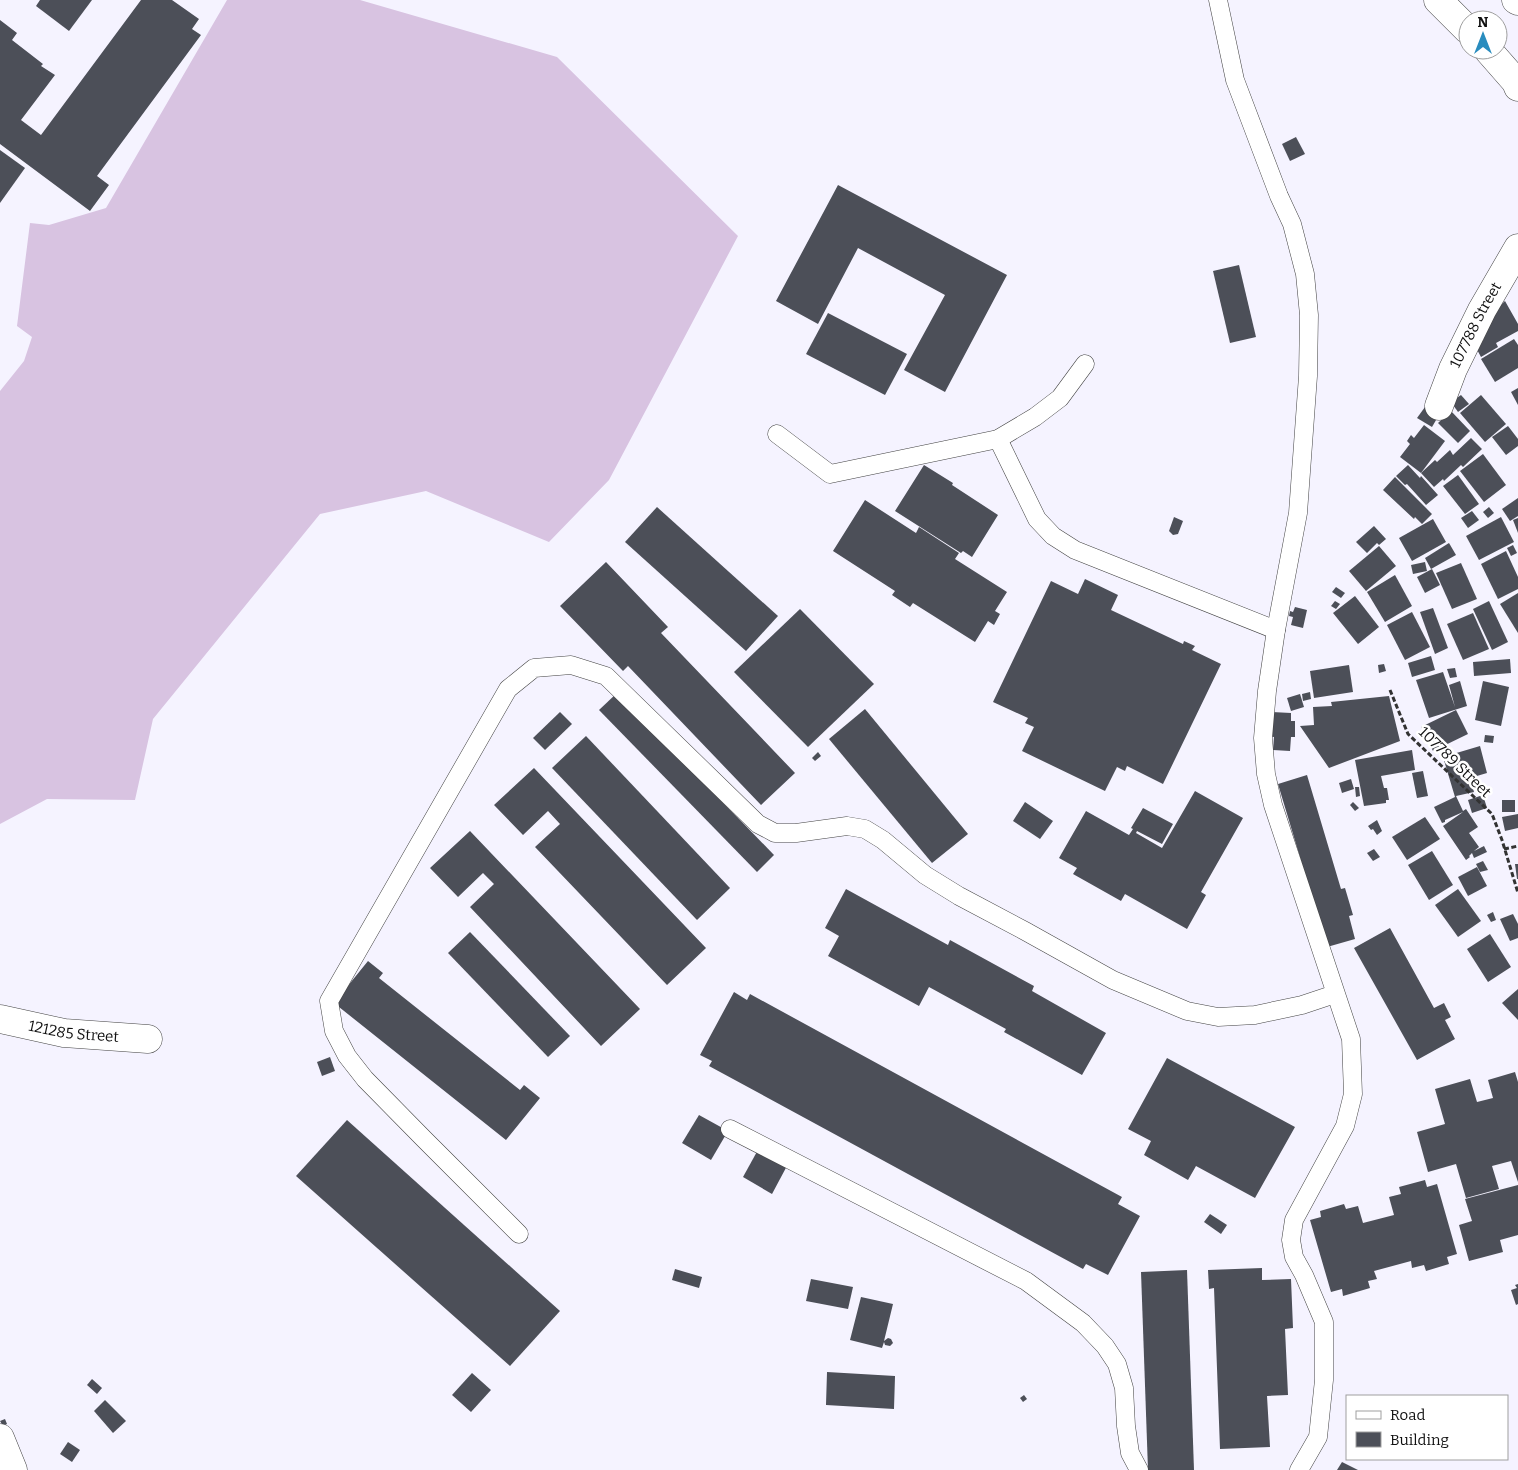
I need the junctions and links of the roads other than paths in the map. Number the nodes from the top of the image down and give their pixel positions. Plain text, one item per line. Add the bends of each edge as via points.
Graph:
1 (1218, 0) edge
2 (1438, 0) edge
3 (1458, 20) edge
4 (1497, 60) edge
5 (1518, 87) edge
6 (1518, 248) edge
7 (1085, 364) dead end
8 (1439, 406) dead end
9 (777, 434) dead end
10 (998, 439) junction
11 (1276, 630) junction
12 (1335, 994) junction
13 (0, 1019) edge
14 (148, 1039) dead end
15 (730, 1128) dead end
16 (519, 1234) dead end
17 (0, 1438) edge
18 (13, 1470) edge
19 (1139, 1470) edge
20 (1299, 1470) edge

1 - 11 lane via 1235,80 1292,224 1305,274 1308,306 1308,376 1298,513
2 - 3 street
4 - 5 street
6 - 8 street, 107788 Street via 1482,310
7 - 10 lane via 1060,398
9 - 10 lane via 830,474
10 - 11 lane via 1037,519 1053,536 1075,550
11 - 12 lane via 1263,738 1266,774 1273,805
12 - 16 lane via 1255,1015 1218,1017 1187,1012 1113,980 958,896 865,829 847,826 775,832 758,824 606,676 571,665 534,668 508,689 329,1001 334,1030 347,1056
12 - 20 lane via 1350,1039 1353,1094 1345,1126 1294,1220 1291,1240 1294,1258 1324,1322 1324,1380 1318,1437
13 - 14 street, 121285 Street via 64,1033
15 - 19 lane via 1026,1281 1083,1323 1117,1364 1124,1388 1130,1453
17 - 18 street

